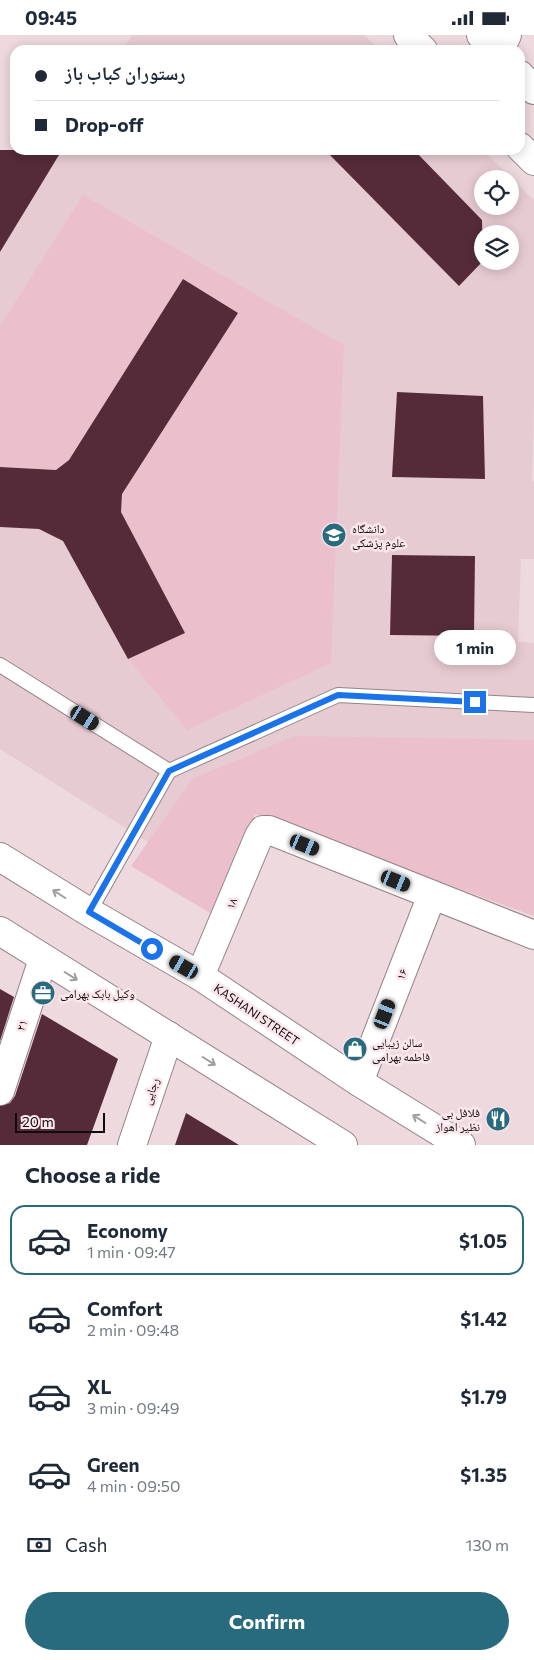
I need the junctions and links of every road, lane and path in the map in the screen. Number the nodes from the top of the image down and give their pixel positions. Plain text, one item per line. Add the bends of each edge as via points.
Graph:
1 (408, 35) edge
2 (481, 35) edge
3 (418, 45) edge
4 (493, 45) edge
5 (525, 80) edge
6 (534, 90) edge
7 (525, 152) edge
8 (534, 161) edge
9 (0, 665) edge
10 (534, 705) edge
11 (169, 771) junction
12 (0, 857) edge
13 (432, 895) junction
14 (89, 912) junction
15 (0, 931) edge
16 (534, 935) edge
17 (42, 959) junction
18 (200, 976) junction
19 (169, 1036) junction
20 (359, 1082) junction
21 (0, 1091) edge
22 (132, 1145) edge
23 (344, 1145) edge
24 (461, 1145) edge

1 - 3 main road
2 - 4 main road
5 - 6 main road
7 - 8 main road
9 - 11 lane
10 - 11 lane via 338,695
11 - 14 lane
14 -> 12 main road, KASHANI STREET
13 - 16 main road
13 - 18 main road, ۱۸ via 263,830
13 - 20 main road, ۱۶
14 - 18 main road, KASHANI STREET
15 - 17 main road
17 -> 19 main road
17 - 21 main road, ۲۱
18 - 20 main road, KASHANI STREET
19 - 22 main road, رجایی
19 -> 23 main road
24 -> 20 main road, KASHANI STREET

